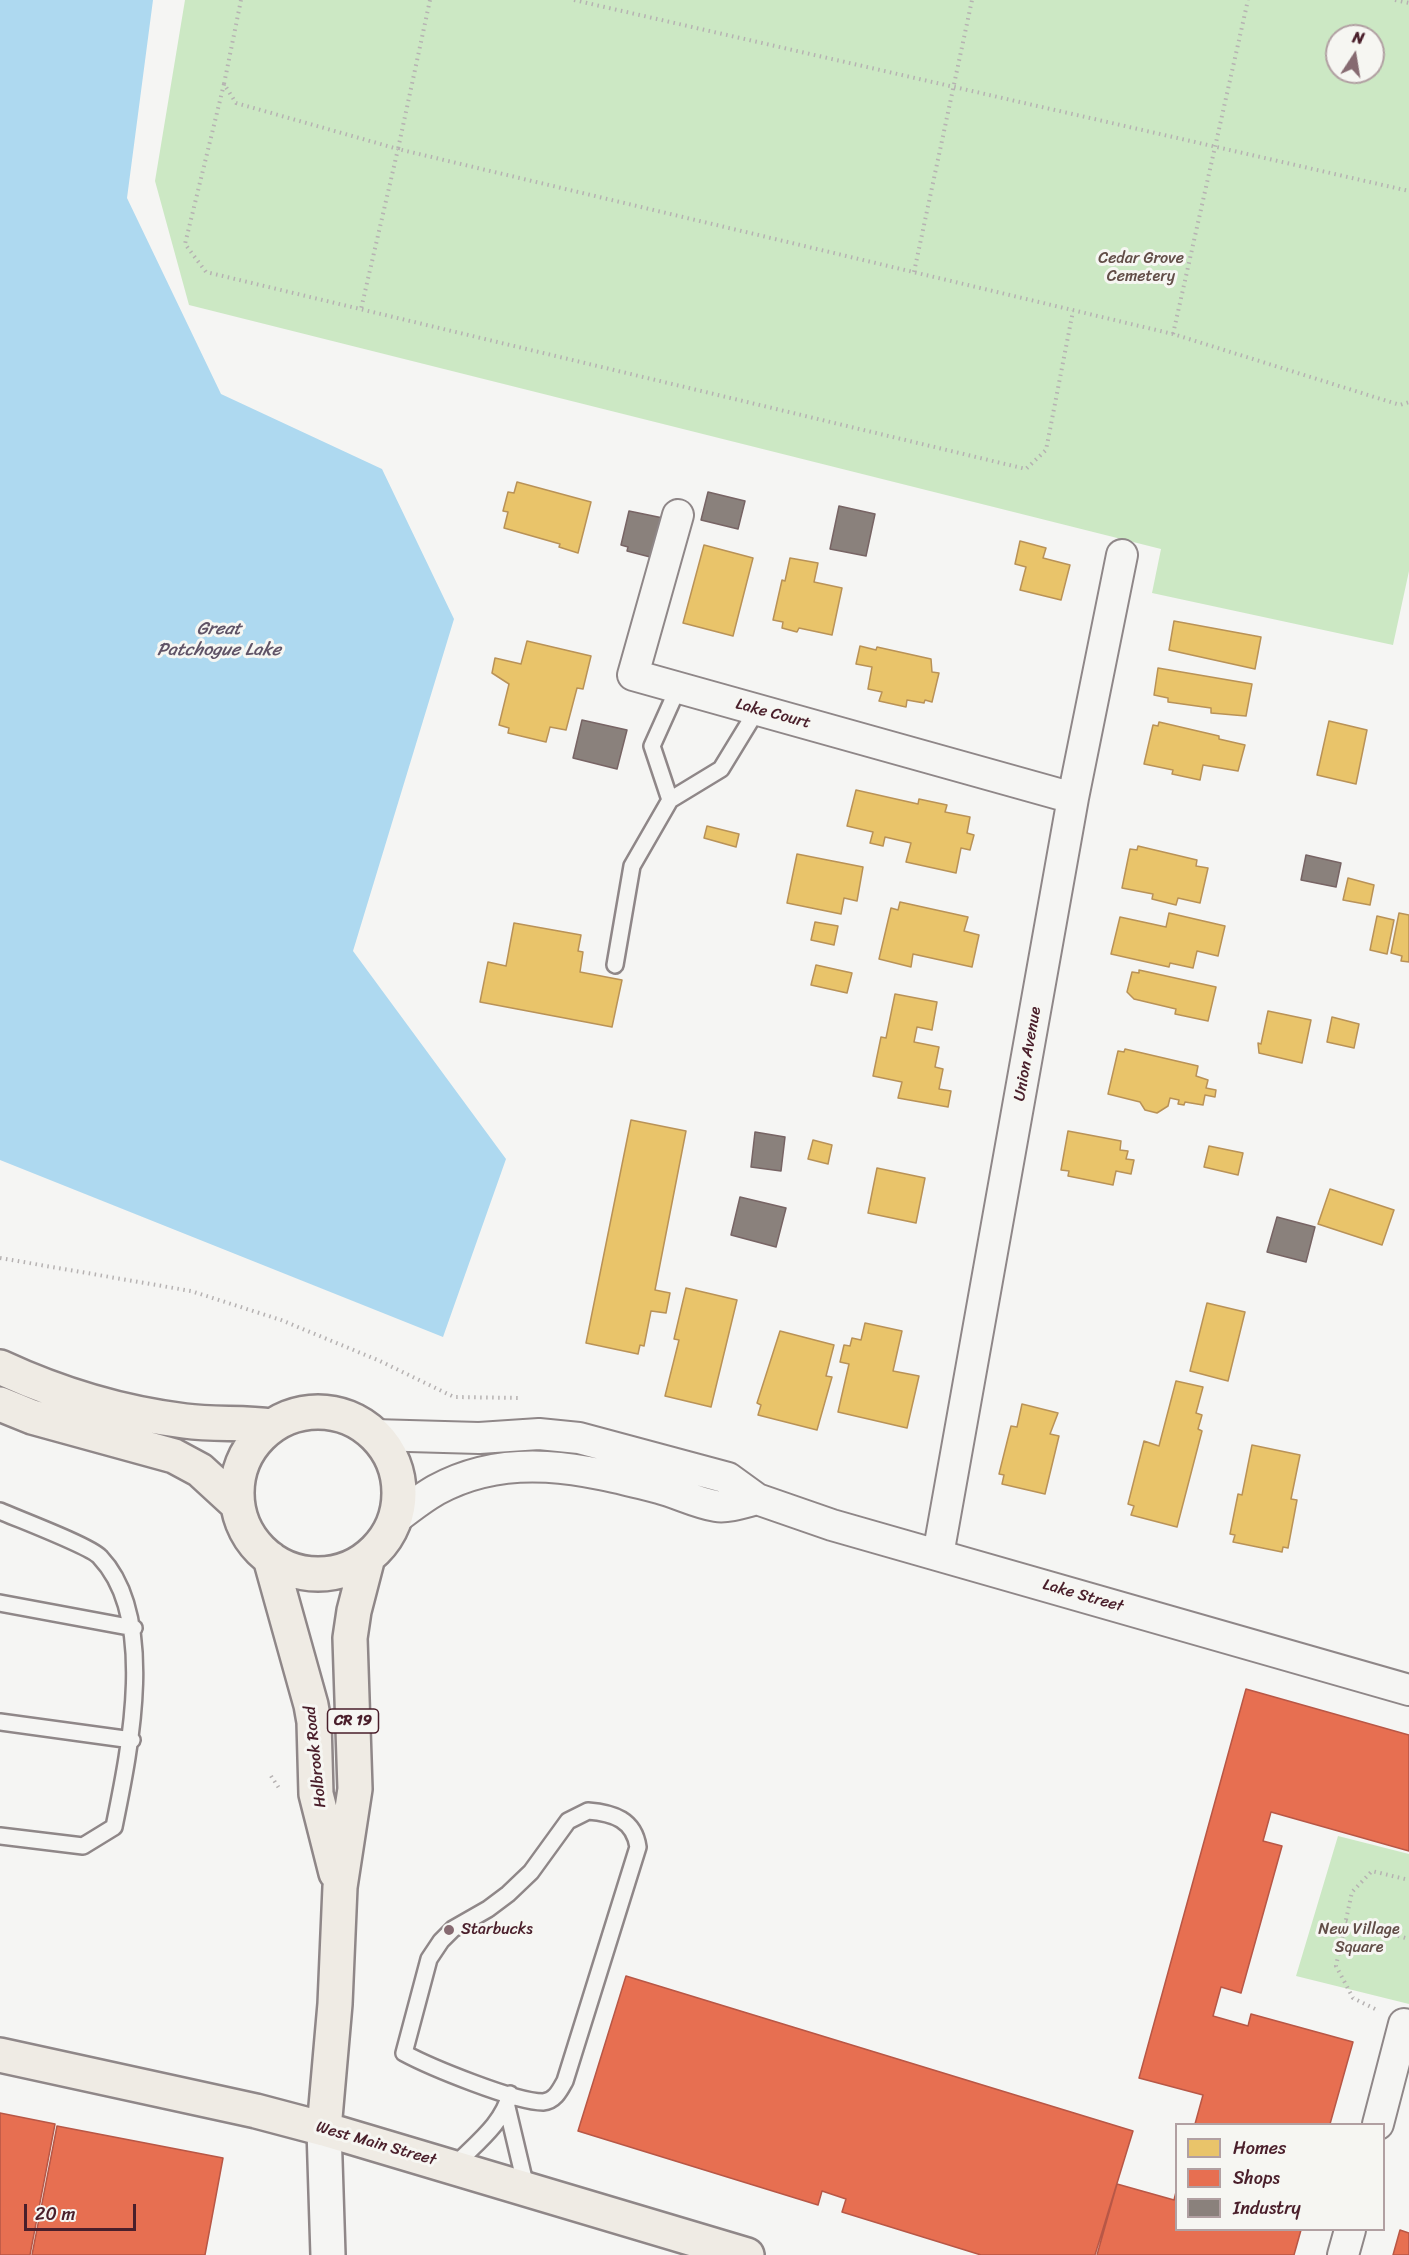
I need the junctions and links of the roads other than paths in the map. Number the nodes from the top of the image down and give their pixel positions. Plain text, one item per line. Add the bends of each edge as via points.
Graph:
1 (678, 514) dead end
2 (1122, 555) dead end
3 (678, 688) junction
4 (757, 710) junction
5 (1073, 798) junction
6 (670, 800) junction
7 (615, 965) dead end
8 (0, 1366) edge
9 (0, 1404) edge
10 (272, 1426) junction
11 (374, 1435) junction
12 (757, 1499) junction
13 (237, 1504) junction
14 (0, 1511) edge
15 (395, 1519) junction
16 (938, 1555) junction
17 (368, 1557) junction
18 (270, 1558) junction
19 (0, 1603) edge
20 (134, 1628) junction
21 (1409, 1690) edge
22 (0, 1722) edge
23 (132, 1740) junction
24 (0, 1836) edge
25 (340, 1887) junction
26 (1407, 2024) edge
27 (0, 2055) edge
28 (509, 2101) junction
29 (1378, 2123) edge
30 (324, 2129) junction
31 (454, 2166) junction
32 (526, 2187) junction
33 (1349, 2231) edge
34 (328, 2255) edge
35 (747, 2255) edge
36 (1343, 2255) edge

1 - 3 street, Lake Court via 633,675
2 - 5 street, Union Avenue
3 - 4 street, Lake Court
3 - 6 lane via 652,746
4 - 5 street, Lake Court
4 - 6 lane via 721,769
5 - 16 street, Union Avenue
6 - 7 lane via 632,867
8 - 10 main road via 39,1385 98,1404 184,1421
9 - 13 main road, Holbrook Road / CR 19 via 32,1417 174,1456 200,1470
10 - 11 main road, Holbrook Road / CR 19 via 292,1416 313,1412 356,1421
10 - 13 main road, Holbrook Road / CR 19 via 248,1452 240,1469
11 - 12 street via 479,1438 539,1434 579,1438 728,1478
11 - 15 main road, Holbrook Road / CR 19 via 388,1452 397,1474 399,1497
12 - 15 street via 718,1506 574,1468 528,1465 490,1468 464,1477 436,1490
12 - 16 street, Lake Street
13 - 18 main road, Holbrook Road / CR 19 via 254,1544
14 - 20 lane via 99,1555 120,1584
15 - 17 main road, Holbrook Road / CR 19 via 384,1540
16 - 21 street, Lake Street
17 - 18 main road, Holbrook Road / CR 19 via 350,1568 309,1574
17 - 25 main road, Holbrook Road / CR 19 via 350,1638 355,1789
18 - 25 main road, Holbrook Road / CR 19 via 311,1705 316,1794
19 - 20 lane
20 - 23 lane
22 - 23 lane
23 - 24 lane via 114,1827 83,1846
25 - 30 main road, Holbrook Road / CR 19
26 - 29 street
27 - 30 main road, West Main Street
28 - 28 lane via 544,2102 555,2097 565,2081 638,1847 636,1834 628,1823 609,1812 588,1811 568,1821 531,1872 488,1909 453,1929 429,1959 404,2053
28 - 31 lane via 497,2121
28 - 32 lane
30 - 31 main road, West Main Street
30 - 34 main road, CR 19
31 - 32 main road, West Main Street
32 - 35 main road, West Main Street
33 - 36 street

